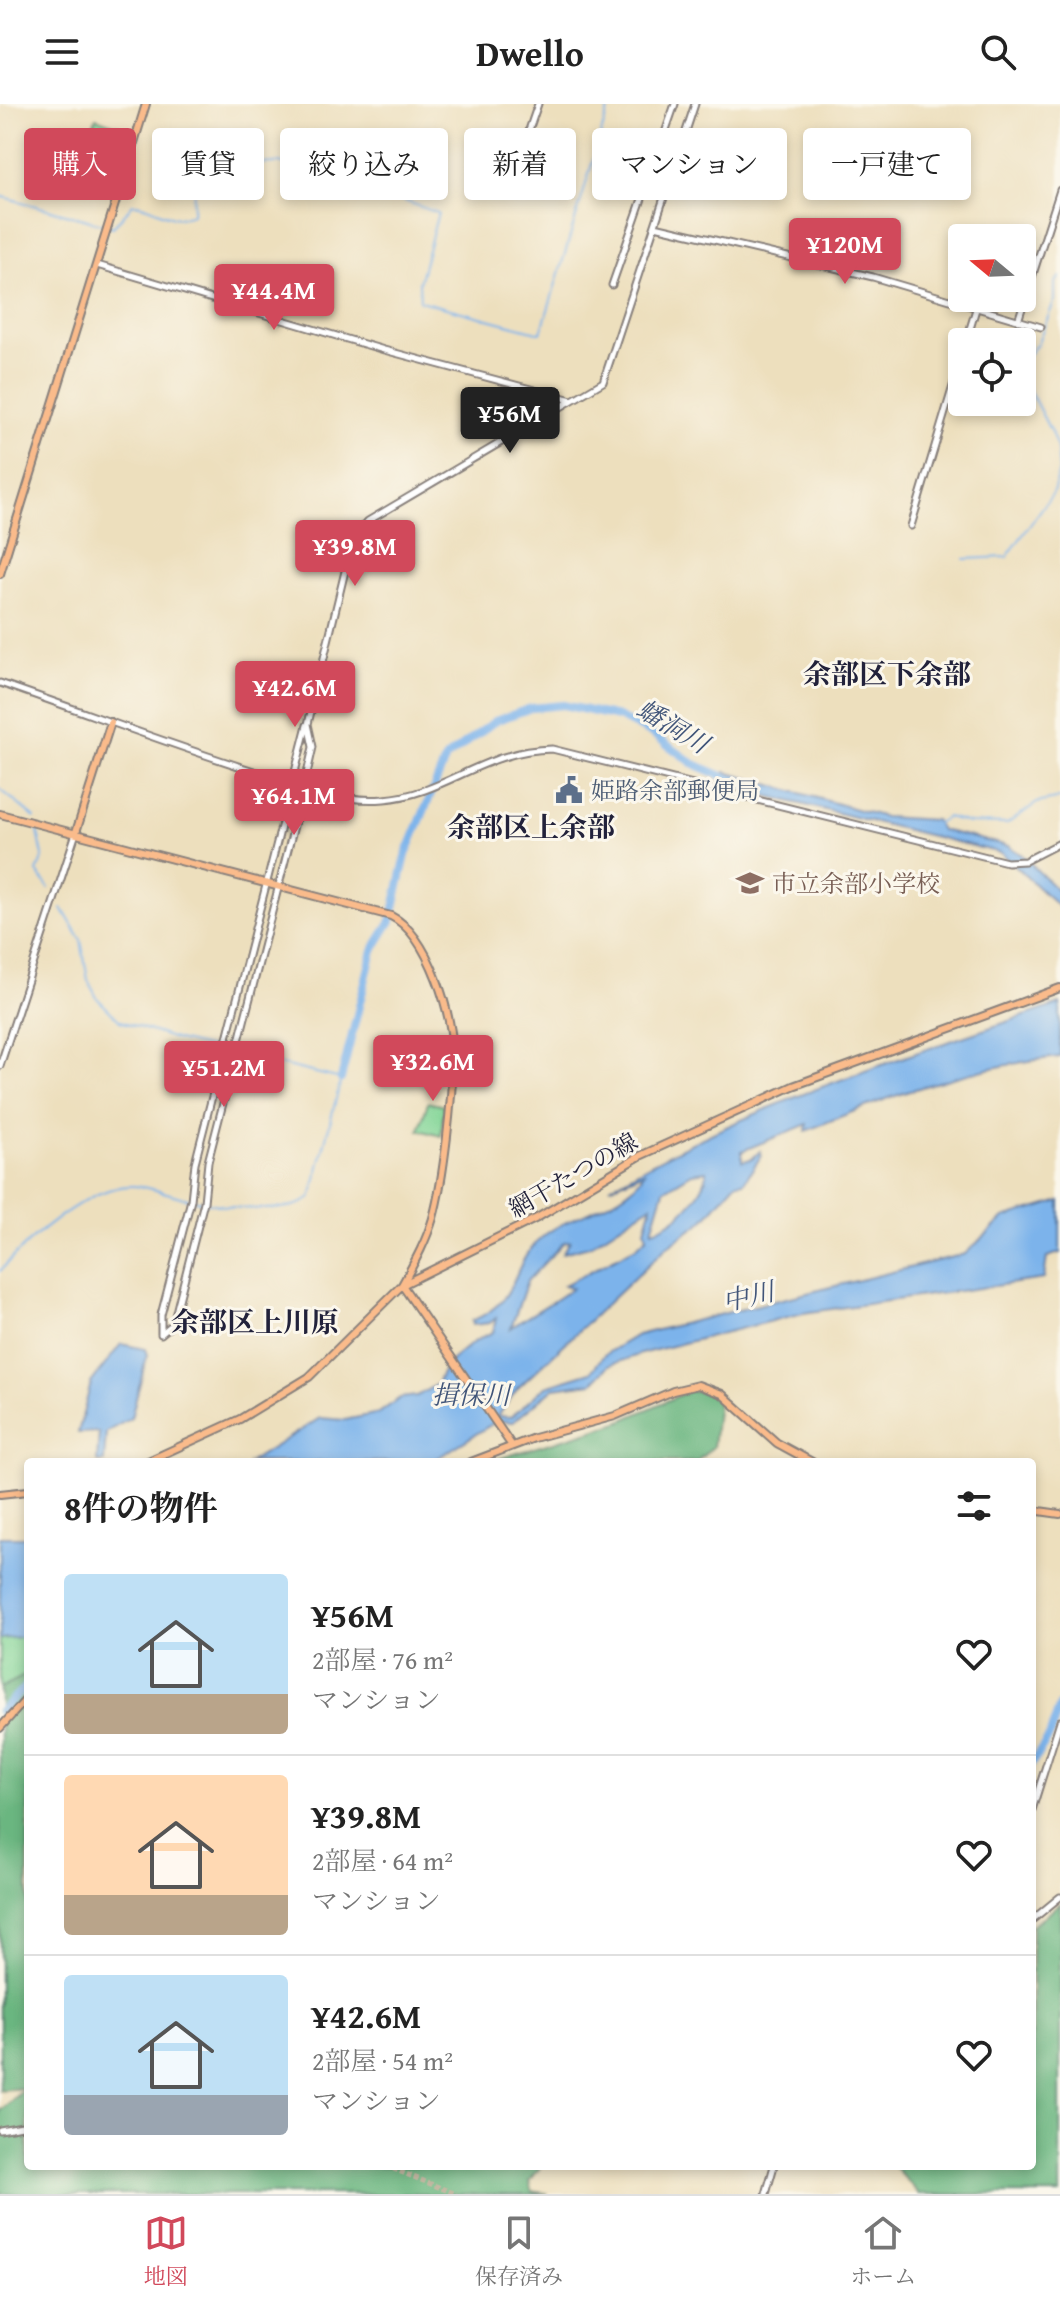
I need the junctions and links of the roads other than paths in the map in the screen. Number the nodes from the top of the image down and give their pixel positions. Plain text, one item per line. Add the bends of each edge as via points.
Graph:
1 (146, 104) edge
2 (538, 104) edge
3 (675, 104) edge
4 (695, 104) edge
5 (530, 128) edge
6 (1060, 190) edge
7 (655, 226) junction
8 (97, 265) junction
9 (612, 285) dead end
10 (948, 300) edge
11 (986, 312) edge
12 (1018, 321) junction
13 (1041, 327) dead end
14 (573, 401) junction
15 (948, 403) edge
16 (911, 526) dead end
17 (0, 574) edge
18 (0, 683) edge
19 (311, 712) junction
20 (111, 722) junction
21 (293, 784) junction
22 (304, 787) junction
23 (0, 814) edge
24 (76, 832) junction
25 (1060, 843) edge
26 (268, 883) junction
27 (280, 886) junction
28 (1060, 988) edge
29 (0, 1066) edge
30 (404, 1287) junction
31 (510, 1444) junction
32 (155, 1458) edge
33 (480, 1458) edge
34 (805, 1458) edge
35 (24, 1491) edge
36 (0, 1494) edge
37 (1036, 1511) edge
38 (1060, 1514) edge
39 (24, 1701) edge
40 (1060, 1721) edge
41 (0, 1728) edge
42 (1036, 1797) edge
43 (1060, 1897) edge
44 (1036, 1917) edge
45 (24, 2126) edge
46 (0, 2130) edge
47 (773, 2170) edge
48 (766, 2194) edge

1 - 8 main road
2 - 5 street
3 - 9 street
4 - 7 street
6 - 12 street
7 - 10 street via 873,277
7 - 14 street via 605,379
8 - 14 street
8 - 17 main road
11 - 12 street
12 - 13 street
14 - 19 street via 357,532
15 - 16 street
18 - 20 street
19 - 21 street
19 - 22 street via 313,747
20 - 21 street
20 - 24 main road
21 - 22 street
21 - 26 street
22 - 25 street via 354,799 398,798 425,791 495,757 560,750 1007,862 1028,859
22 - 27 street
23 - 24 main road
24 - 26 main road
24 - 29 street
26 - 27 main road
26 - 27 street via 195,1163 161,1334 173,1324 204,1202 208,1162
27 - 30 main road via 393,917 416,941 437,981 453,1058 434,1214
28 - 30 main road, 網干たつの線 via 738,1108
30 - 31 main road
30 - 32 main road, 網干たつの線 via 290,1390
31 - 33 main road
31 - 34 main road via 615,1416 698,1385 722,1394 777,1443
35 - 36 main road
37 - 38 main road
39 - 41 main road
40 - 42 street
43 - 44 street
45 - 46 street
47 - 48 street

